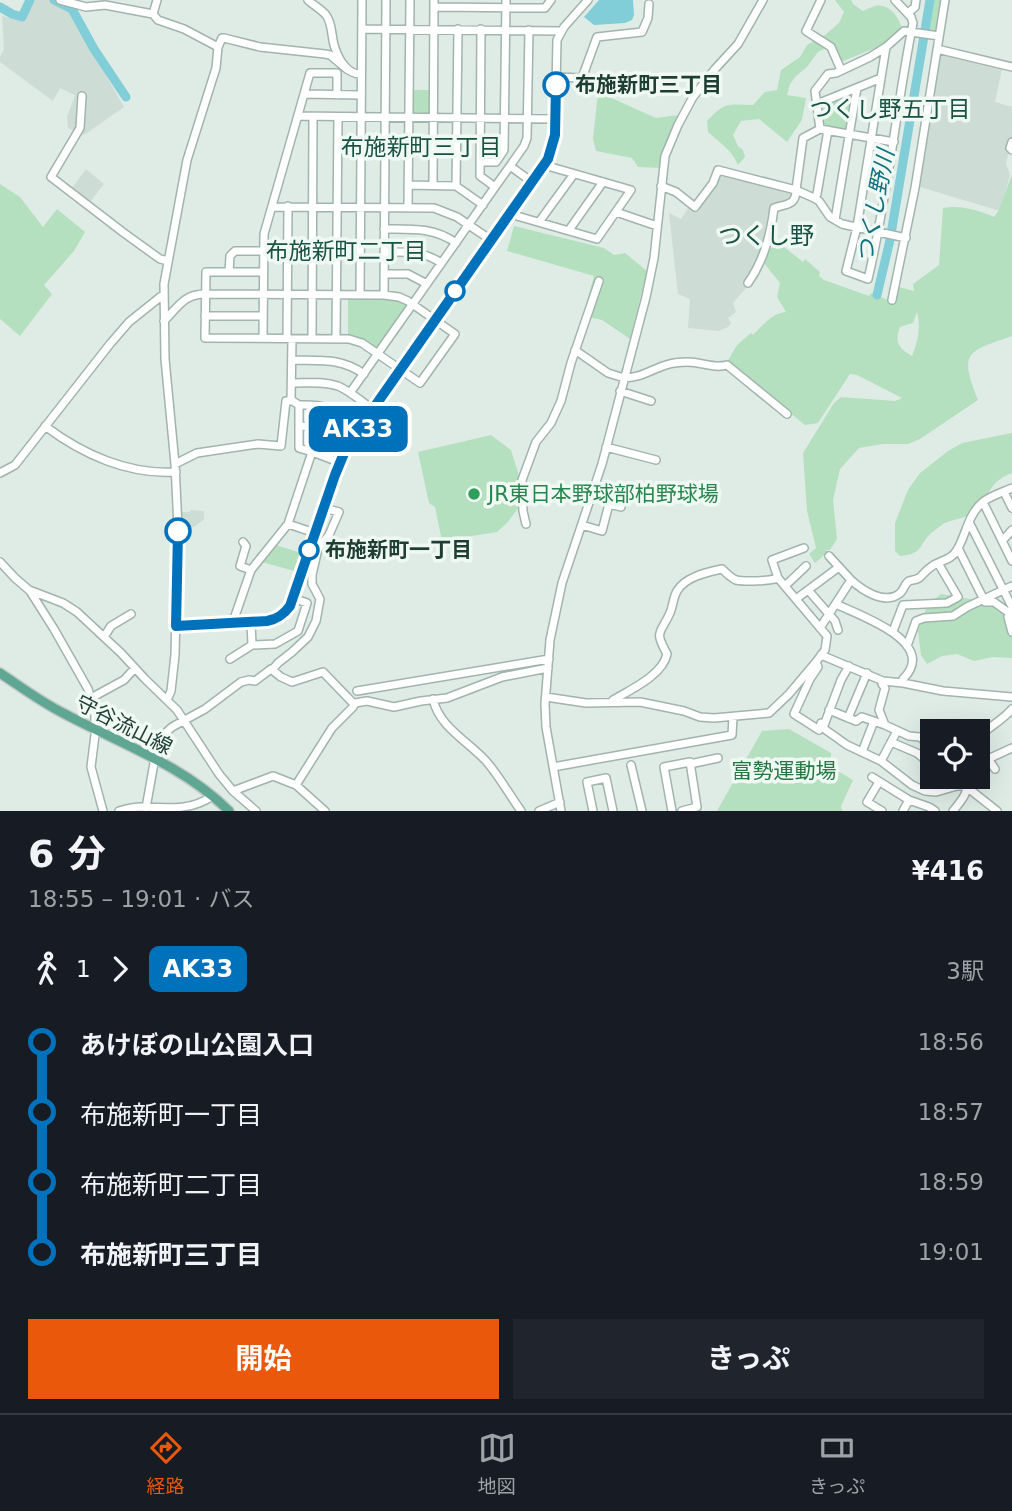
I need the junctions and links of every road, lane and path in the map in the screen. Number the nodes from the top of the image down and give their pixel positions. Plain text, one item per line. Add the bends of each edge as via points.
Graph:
1 (60, 0) edge
2 (157, 0) edge
3 (308, 0) edge
4 (362, 0) edge
5 (386, 0) edge
6 (410, 0) edge
7 (551, 0) edge
8 (763, 0) edge
9 (821, 0) edge
10 (895, 0) edge
11 (916, 0) edge
12 (945, 0) edge
13 (584, 1) edge
14 (434, 4) edge
15 (506, 4) edge
16 (649, 4) dead end
17 (908, 13) junction
18 (153, 14) junction
19 (362, 29) junction
20 (386, 29) junction
21 (410, 29) junction
22 (434, 29) junction
23 (458, 29) junction
24 (481, 29) junction
25 (505, 30) junction
26 (529, 30) junction
27 (561, 31) junction
28 (911, 32) junction
29 (939, 36) junction
30 (218, 47) junction
31 (886, 47) junction
32 (937, 49) junction
33 (1012, 67) edge
34 (348, 70) junction
35 (841, 70) junction
36 (361, 74) junction
37 (556, 77) junction
38 (881, 78) junction
39 (857, 88) junction
40 (304, 94) junction
41 (337, 95) junction
42 (361, 95) junction
43 (82, 96) dead end
44 (817, 104) junction
45 (298, 116) junction
46 (313, 117) junction
47 (338, 117) junction
48 (361, 118) junction
49 (385, 118) junction
50 (409, 118) junction
51 (433, 118) junction
52 (457, 118) junction
53 (481, 118) junction
54 (505, 118) junction
55 (529, 118) junction
56 (556, 119) junction
57 (824, 130) junction
58 (849, 134) junction
59 (872, 138) junction
60 (894, 142) junction
61 (1012, 142) edge
62 (1012, 150) edge
63 (481, 162) junction
64 (544, 165) junction
65 (510, 166) junction
66 (574, 174) junction
67 (532, 182) junction
68 (603, 182) junction
69 (408, 185) junction
70 (433, 186) junction
71 (456, 186) junction
72 (662, 186) junction
73 (495, 187) junction
74 (796, 190) junction
75 (815, 198) junction
76 (483, 205) junction
77 (288, 206) junction
78 (312, 206) junction
79 (272, 207) junction
80 (337, 207) junction
81 (360, 207) junction
82 (385, 207) junction
83 (408, 207) junction
84 (616, 212) junction
85 (510, 214) junction
86 (835, 220) junction
87 (539, 222) junction
88 (469, 224) junction
89 (657, 226) junction
90 (857, 227) junction
91 (384, 229) junction
92 (569, 230) junction
93 (879, 232) junction
94 (906, 238) junction
95 (491, 240) junction
96 (456, 243) junction
97 (263, 251) junction
98 (384, 252) junction
99 (168, 261) junction
100 (442, 264) junction
101 (229, 272) junction
102 (263, 272) junction
103 (384, 274) junction
104 (599, 281) dead end
105 (748, 283) dead end
106 (427, 284) junction
107 (205, 293) junction
108 (263, 294) junction
109 (287, 294) junction
110 (312, 294) junction
111 (164, 295) junction
112 (336, 295) junction
113 (360, 295) junction
114 (384, 295) junction
115 (892, 300) dead end
116 (413, 304) junction
117 (205, 316) junction
118 (263, 316) junction
119 (435, 320) junction
120 (164, 321) junction
121 (263, 338) junction
122 (289, 338) junction
123 (312, 338) junction
124 (336, 338) junction
125 (575, 350) junction
126 (378, 354) junction
127 (292, 360) junction
128 (400, 369) junction
129 (363, 374) junction
130 (624, 378) junction
131 (292, 383) junction
132 (620, 391) junction
133 (350, 393) junction
134 (651, 401) dead end
135 (297, 403) junction
136 (372, 409) junction
137 (787, 414) dead end
138 (45, 426) junction
139 (299, 426) junction
140 (359, 427) junction
141 (347, 446) junction
142 (606, 447) junction
143 (312, 452) junction
144 (656, 460) dead end
145 (339, 462) junction
146 (176, 468) junction
147 (0, 473) edge
148 (1008, 490) edge
149 (983, 502) junction
150 (621, 506) dead end
151 (324, 508) junction
152 (1012, 508) edge
153 (969, 522) junction
154 (288, 524) junction
155 (526, 524) dead end
156 (582, 525) junction
157 (1012, 530) edge
158 (315, 533) junction
159 (243, 542) dead end
160 (804, 548) dead end
161 (958, 548) junction
162 (1007, 548) edge
163 (829, 556) dead end
164 (1012, 561) edge
165 (0, 562) edge
166 (938, 563) junction
167 (806, 566) dead end
168 (839, 567) junction
169 (251, 570) junction
170 (779, 578) junction
171 (851, 580) junction
172 (786, 585) junction
173 (1012, 586) edge
174 (29, 590) junction
175 (808, 590) junction
176 (1003, 590) junction
177 (897, 595) junction
178 (293, 598) junction
179 (796, 598) junction
180 (984, 599) junction
181 (836, 604) junction
182 (902, 607) junction
183 (1012, 607) edge
184 (131, 614) dead end
185 (829, 614) junction
186 (251, 622) junction
187 (234, 623) junction
188 (176, 626) junction
189 (820, 628) junction
190 (838, 630) dead end
191 (893, 631) junction
192 (1012, 632) edge
193 (104, 637) junction
194 (252, 645) junction
195 (906, 646) junction
196 (821, 655) junction
197 (230, 659) dead end
198 (548, 659) junction
199 (816, 662) junction
200 (847, 665) junction
201 (135, 668) junction
202 (548, 668) junction
203 (272, 670) junction
204 (0, 673) edge
205 (867, 673) junction
206 (883, 681) junction
207 (903, 683) junction
208 (357, 691) dead end
209 (546, 697) junction
210 (1012, 697) edge
211 (91, 698) junction
212 (167, 699) junction
213 (433, 699) junction
214 (610, 702) junction
215 (355, 703) junction
216 (1012, 709) edge
217 (829, 710) junction
218 (733, 716) junction
219 (848, 718) junction
220 (184, 721) junction
221 (874, 721) junction
222 (885, 725) junction
223 (990, 726) edge
224 (95, 730) junction
225 (898, 731) junction
226 (920, 737) edge
227 (891, 742) junction
228 (1012, 748) edge
229 (862, 752) junction
230 (920, 755) edge
231 (153, 758) junction
232 (719, 758) dead end
233 (990, 759) edge
234 (881, 761) junction
235 (990, 762) edge
236 (690, 764) junction
237 (631, 765) dead end
238 (553, 767) junction
239 (995, 769) dead end
240 (296, 785) junction
241 (920, 789) edge
242 (921, 789) edge
243 (946, 789) edge
244 (968, 789) edge
245 (971, 789) edge
246 (224, 795) junction
247 (909, 800) junction
248 (560, 802) junction
249 (146, 808) junction
250 (103, 811) edge
251 (118, 811) edge
252 (229, 811) edge
253 (256, 811) edge
254 (325, 811) edge
255 (521, 811) edge
256 (540, 811) edge
257 (561, 811) edge
258 (593, 811) edge
259 (613, 811) edge
260 (642, 811) edge
261 (672, 811) edge
262 (682, 811) edge
263 (882, 811) edge
264 (903, 811) edge
265 (934, 811) edge
266 (953, 811) edge
267 (997, 811) edge

1 - 18 street
2 - 18 street
3 - 34 street via 326,15 335,49
4 - 19 street
5 - 20 street
6 - 21 street
7 - 15 street via 545,8
8 - 72 street via 743,38 687,107 665,156
9 - 35 street via 806,31 831,47
10 - 17 street
11 - 17 street
12 - 29 street
13 - 27 street
14 - 15 street
14 - 22 street
15 - 25 street
16 - 37 street via 642,32 597,37 582,78
17 - 28 street
18 - 30 street
19 - 20 street
19 - 36 street
20 - 21 street
20 - 49 street
21 - 22 street
21 - 50 street
22 - 23 street
22 - 51 street
23 - 24 street
23 - 52 street
24 - 25 street
24 - 53 street
25 - 26 street
25 - 54 street
26 - 27 street
26 - 55 street
27 - 37 street
28 - 29 street
28 - 31 street via 904,31
28 - 60 street
29 - 32 street
30 - 34 street via 224,38 325,54
30 - 99 street via 216,68 187,160
31 - 35 street
31 - 38 street
32 - 33 street
32 - 94 street
34 - 36 street
35 - 44 street via 828,74 815,91
36 - 42 street
37 - 56 street
38 - 39 street
38 - 59 street
39 - 44 street
39 - 58 street
40 - 41 street
40 - 41 street via 310,73 337,73
40 - 45 street
41 - 42 street
42 - 48 street
43 - 99 street via 80,128 51,177
44 - 57 street
45 - 46 street
45 - 79 street
46 - 47 street
46 - 78 street
47 - 48 street
47 - 80 street
48 - 49 street
48 - 81 street
49 - 50 street
49 - 82 street
50 - 51 street
50 - 69 street
51 - 52 street
51 - 70 street
52 - 53 street
52 - 71 street
53 - 54 street
53 - 63 street
54 - 55 street
54 - 63 street via 504,150 496,162
55 - 56 street
55 - 65 street via 524,146
56 - 64 street
57 - 58 street
57 - 74 street via 803,138
57 - 75 street
58 - 59 street
58 - 86 street
59 - 60 street
59 - 90 street
60 - 93 street
61 - 62 street
63 - 73 street via 480,176
64 - 66 street
64 - 67 street
65 - 67 street
65 - 73 street
66 - 68 street
66 - 87 street
67 - 85 street
68 - 84 street via 631,190
68 - 92 street
69 - 70 street
69 - 83 street
70 - 71 street
71 - 76 street
72 - 74 street via 695,207 718,170
72 - 89 street
73 - 76 street
74 - 75 street
74 - 105 street via 793,202 774,208 770,234
75 - 86 street
76 - 88 street
77 - 78 street
77 - 79 street
77 - 109 street
78 - 80 street
78 - 110 street
79 - 97 street
80 - 81 street
80 - 112 street
81 - 82 street
81 - 113 street
82 - 83 street
82 - 91 street
83 - 88 street via 443,211
84 - 89 street
84 - 92 street via 597,239
85 - 87 street
85 - 95 street
86 - 90 street
87 - 92 street
88 - 95 street
88 - 96 street
89 - 130 street via 650,279
90 - 93 street
90 - 93 street via 846,271 867,279
91 - 96 street via 433,231
91 - 98 street
93 - 94 street
94 - 115 street
95 - 119 street
96 - 100 street
97 - 101 street via 235,251
97 - 102 street
98 - 100 street via 418,252
98 - 103 street
99 - 111 street
100 - 106 street
101 - 102 street
101 - 107 street via 206,272
102 - 108 street
103 - 106 street via 408,274
103 - 114 street
104 - 125 street
106 - 116 street
107 - 108 street
107 - 117 street
107 - 120 street via 188,296
108 - 109 street
108 - 118 street
109 - 110 street
109 - 122 street
110 - 112 street
110 - 123 street
111 - 120 street
111 - 138 street via 130,321
112 - 113 street
112 - 124 street
113 - 114 street
114 - 116 street
116 - 119 street
116 - 126 street
117 - 118 street
117 - 121 street via 205,338
118 - 121 street
119 - 128 street
119 - 128 street via 455,334 434,364 420,383
120 - 146 street
121 - 122 street
122 - 123 street
122 - 127 street
123 - 124 street
124 - 126 street via 356,340
125 - 130 street via 608,373
125 - 155 street via 559,407 536,442 522,480
126 - 128 street
126 - 129 street
127 - 129 street via 340,361
127 - 131 street
128 - 136 street
129 - 133 street
130 - 132 street
130 - 137 street via 675,363 726,365
131 - 133 street via 329,384
131 - 135 street via 292,400
132 - 134 street
132 - 142 street
133 - 136 street
135 - 139 street
135 - 140 street via 326,406
135 - 146 street via 286,401 281,446 258,444 197,453
136 - 140 street
138 - 146 street via 102,459 150,472
138 - 147 street via 15,465
139 - 141 street via 323,429
139 - 143 street via 299,448
140 - 141 street
141 - 145 street
142 - 144 street
142 - 156 street
143 - 145 street
143 - 154 street
145 - 151 street
146 - 188 street
148 - 149 street
148 - 152 street
149 - 153 street
149 - 162 street
150 - 156 street via 609,503 602,531
151 - 158 street
151 - 203 street via 339,512 318,549 312,575 320,599 316,621 308,638
153 - 161 street
153 - 176 street
154 - 158 street
154 - 169 street
156 - 198 street via 562,583
157 - 162 street
158 - 178 street
159 - 169 street via 240,566
160 - 170 street via 772,560
161 - 166 street
161 - 180 street
162 - 164 street
163 - 168 street
165 - 174 street
166 - 177 street via 910,580
166 - 182 street via 958,597 947,603
167 - 172 street
168 - 171 street
168 - 175 street
169 - 187 street
170 - 172 street
170 - 214 street via 737,580 722,569 682,585 660,633 667,654 663,666
171 - 177 street via 868,593
171 - 181 street
172 - 179 street
173 - 176 street
174 - 193 street via 70,607
174 - 211 street
175 - 179 street
175 - 185 street
176 - 180 street
176 - 183 street
177 - 182 street
178 - 186 street via 275,620
178 - 194 street via 307,603 298,631 275,644
179 - 189 street
180 - 192 street via 1012,615 1008,617
180 - 195 street via 953,616 916,621
181 - 185 street
181 - 191 street
182 - 191 street
184 - 193 street via 111,625
185 - 189 street
185 - 190 street
186 - 187 street
186 - 194 street
187 - 188 street
188 - 212 street
189 - 196 street via 827,636
191 - 195 street
193 - 201 street
194 - 197 street
195 - 207 street via 912,658
196 - 199 street
196 - 200 street
198 - 202 street
198 - 208 street
199 - 200 street via 818,667 794,714 819,730
199 - 218 street via 769,713
200 - 205 street
200 - 217 street
201 - 211 street via 124,680
201 - 212 street
202 - 209 street
202 - 213 street
203 - 215 street via 292,682 323,672
203 - 220 street via 255,681 241,682
204 - 224 main road, 守谷流山線
205 - 206 street
205 - 219 street
206 - 207 street
206 - 222 street via 879,710
207 - 210 street
209 - 214 street via 586,704
209 - 238 street
211 - 224 street
212 - 220 street
213 - 215 street via 394,707
213 - 255 street via 447,725 488,764
214 - 218 street via 640,702 714,719
215 - 240 street via 332,728
216 - 223 street
217 - 219 street
217 - 229 street via 823,728
218 - 238 street via 732,735
219 - 221 street
220 - 231 street via 159,739
220 - 246 street via 213,765
221 - 222 street
221 - 229 street
222 - 225 street
224 - 231 main road, 守谷流山線
224 - 250 street via 91,767
225 - 226 street
225 - 227 street
227 - 230 street
227 - 234 street
228 - 233 street
229 - 234 street
231 - 246 main road, 守谷流山線
231 - 249 street
232 - 236 street
234 - 241 street
235 - 239 street
236 - 261 street via 664,767
236 - 262 street via 697,807
237 - 260 street
238 - 248 street
240 - 246 street via 269,776
240 - 254 street
242 - 243 street
244 - 266 street
245 - 267 street
246 - 249 street via 184,810
246 - 252 main road, 守谷流山線
246 - 253 street
247 - 263 street via 875,780 867,802
247 - 264 street
247 - 265 street
248 - 256 street
248 - 257 street
249 - 251 street
258 - 259 street via 587,782 606,778

